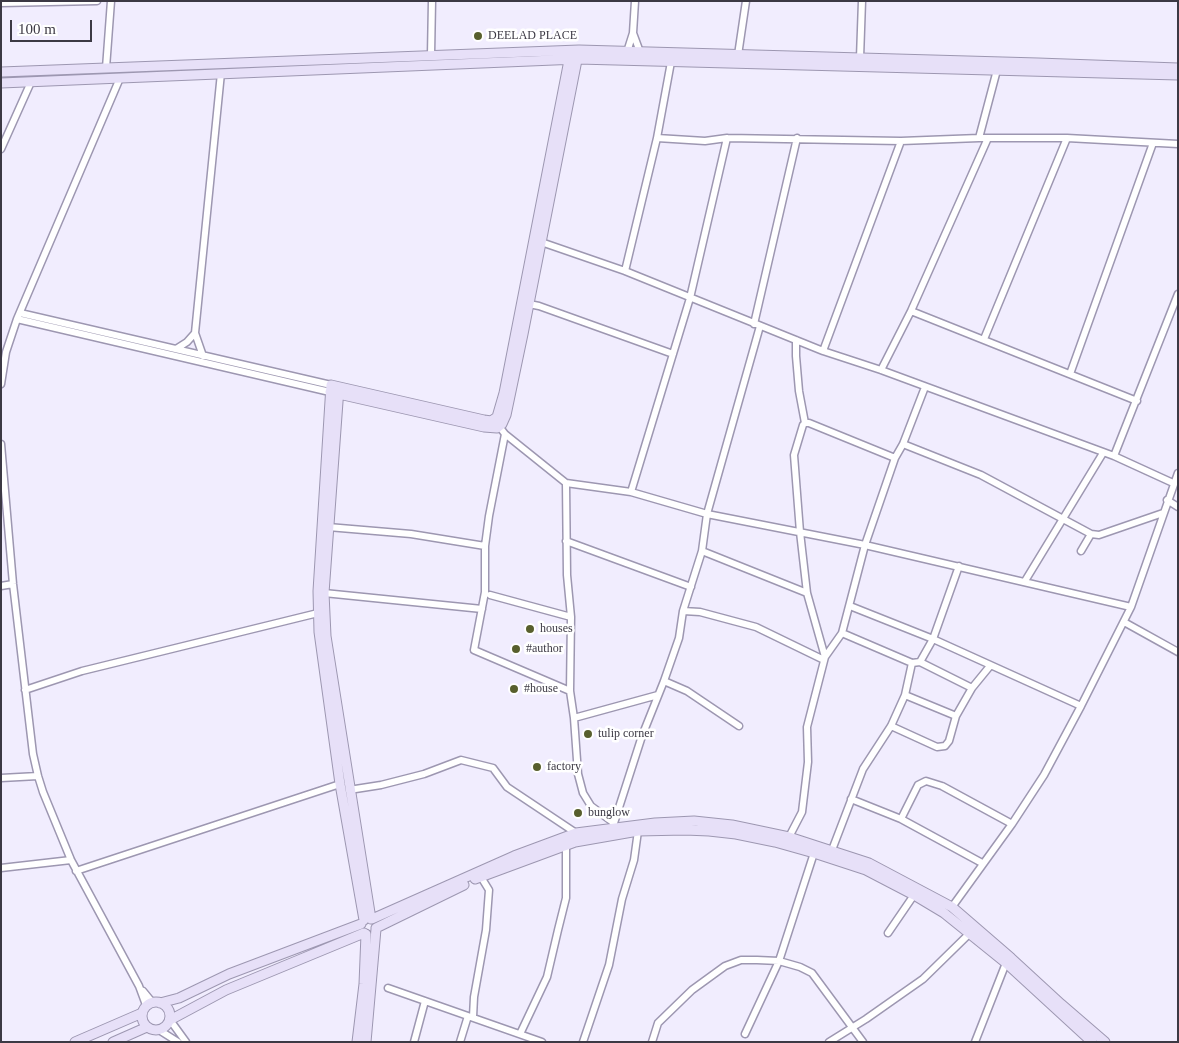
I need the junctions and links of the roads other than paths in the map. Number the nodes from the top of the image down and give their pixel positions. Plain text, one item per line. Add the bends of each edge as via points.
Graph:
1 (97, 1) edge
2 (111, 1) edge
3 (432, 1) edge
4 (635, 1) edge
5 (746, 1) edge
6 (862, 1) edge
7 (10, 2) edge
8 (1, 3) edge
9 (634, 33) junction
10 (627, 52) junction
11 (640, 52) junction
12 (431, 55) junction
13 (574, 55) junction
14 (738, 55) junction
15 (860, 58) junction
16 (671, 62) junction
17 (106, 68) junction
18 (1178, 68) edge
19 (997, 70) junction
20 (1, 72) edge
21 (220, 73) junction
22 (1178, 76) edge
23 (120, 78) junction
24 (31, 82) junction
25 (1, 83) edge
26 (657, 138) junction
27 (727, 138) junction
28 (797, 138) junction
29 (979, 138) junction
30 (988, 138) junction
31 (1067, 138) junction
32 (901, 141) junction
33 (1153, 143) junction
34 (1178, 144) edge
35 (1, 149) edge
36 (540, 242) junction
37 (533, 260) junction
38 (625, 271) junction
39 (1178, 294) edge
40 (690, 298) junction
41 (529, 304) junction
42 (911, 311) junction
43 (19, 316) junction
44 (757, 325) junction
45 (195, 333) junction
46 (984, 339) junction
47 (796, 340) junction
48 (176, 349) junction
49 (4, 351) edge
50 (823, 351) junction
51 (673, 354) junction
52 (203, 356) junction
53 (881, 370) junction
54 (1070, 374) junction
55 (1, 384) edge
56 (926, 387) junction
57 (334, 390) junction
58 (1137, 401) junction
59 (805, 423) junction
60 (499, 427) junction
61 (1, 444) edge
62 (903, 444) junction
63 (1103, 453) junction
64 (1114, 456) junction
65 (895, 458) junction
66 (1178, 473) edge
67 (566, 483) junction
68 (1173, 483) junction
69 (631, 492) junction
70 (1167, 500) junction
71 (1178, 507) edge
72 (707, 514) junction
73 (1163, 514) junction
74 (1063, 519) junction
75 (328, 527) junction
76 (800, 532) junction
77 (1091, 534) junction
78 (566, 540) junction
79 (865, 545) junction
80 (486, 546) junction
81 (702, 551) junction
82 (1081, 551) dead end
83 (959, 566) junction
84 (1025, 581) junction
85 (13, 584) junction
86 (1, 586) edge
87 (691, 587) junction
88 (324, 593) junction
89 (807, 593) junction
90 (490, 595) dead end
91 (850, 606) junction
92 (1131, 607) junction
93 (482, 609) junction
94 (683, 611) junction
95 (318, 613) junction
96 (571, 617) junction
97 (1124, 622) junction
98 (842, 633) junction
99 (933, 639) junction
100 (1178, 652) edge
101 (825, 658) junction
102 (920, 662) junction
103 (912, 663) junction
104 (990, 666) junction
105 (664, 681) junction
106 (972, 688) junction
107 (26, 690) junction
108 (570, 691) junction
109 (658, 695) junction
110 (905, 695) junction
111 (1081, 706) junction
112 (956, 716) junction
113 (574, 718) junction
114 (739, 726) dead end
115 (891, 726) junction
116 (38, 776) junction
117 (1, 778) edge
118 (340, 784) junction
119 (350, 790) junction
120 (851, 799) junction
121 (901, 819) junction
122 (1012, 824) junction
123 (614, 825) junction
124 (638, 831) junction
125 (576, 833) junction
126 (789, 837) junction
127 (566, 846) junction
128 (832, 850) junction
129 (814, 853) junction
130 (71, 860) junction
131 (982, 863) junction
132 (1, 868) edge
133 (76, 871) junction
134 (480, 877) junction
135 (914, 895) junction
136 (952, 907) junction
137 (369, 926) junction
138 (888, 933) dead end
139 (970, 933) junction
140 (779, 960) junction
141 (1006, 963) junction
142 (388, 988) dead end
143 (425, 1001) junction
144 (150, 1006) junction
145 (470, 1016) junction
146 (170, 1020) junction
147 (147, 1027) junction
148 (853, 1027) junction
149 (159, 1030) junction
150 (180, 1032) junction
151 (520, 1034) junction
152 (745, 1034) dead end
153 (175, 1041) edge
154 (74, 1042) edge
155 (113, 1042) edge
156 (186, 1042) edge
157 (357, 1042) edge
158 (366, 1042) edge
159 (414, 1042) edge
160 (460, 1042) edge
161 (542, 1042) edge
162 (583, 1042) edge
163 (652, 1042) edge
164 (829, 1042) edge
165 (863, 1042) edge
166 (975, 1042) edge
167 (1092, 1042) edge
168 (1105, 1042) edge

1 - 7 street
2 - 17 street
3 - 12 street
4 - 9 street
5 - 14 street
6 - 15 street
7 - 8 street
9 - 10 street
9 - 11 street
10 - 11 main road
10 - 13 main road
11 - 14 main road
12 - 13 main road
12 - 17 main road
13 - 16 main road
13 - 21 main road
13 - 36 main road
13 - 37 main road
14 - 15 main road
15 - 18 main road
16 - 19 main road
16 - 26 street
17 - 20 main road
19 - 22 main road
19 - 29 street
21 - 23 main road
21 - 45 street
23 - 24 main road
23 - 43 street
24 - 25 main road
24 - 35 street
26 - 27 street via 706,141
26 - 38 street
27 - 28 street
27 - 40 street
28 - 32 street
28 - 44 street
29 - 30 street
29 - 32 street
30 - 31 street
30 - 42 street
31 - 33 street
31 - 46 street
32 - 50 street
33 - 34 street
33 - 54 street
36 - 37 main road
36 - 38 street
37 - 41 main road
37 - 60 main road via 499,413
38 - 40 street
39 - 58 street
40 - 44 street
40 - 51 street
41 - 51 street
41 - 60 main road via 506,415
42 - 46 street
42 - 53 street
43 - 48 street
43 - 49 street
43 - 57 street
44 - 47 street
44 - 72 street
45 - 48 street
45 - 52 street
46 - 54 street
47 - 50 street
47 - 59 street via 799,391
48 - 52 street
49 - 55 street
50 - 53 street
51 - 69 street
52 - 57 street
53 - 56 street
54 - 58 street
56 - 62 street
56 - 63 street
57 - 60 main road via 484,427
57 - 75 main road
57 - 95 main road
58 - 64 street
59 - 65 street
59 - 76 street via 794,455
60 - 67 street
60 - 80 street
61 - 85 street
62 - 65 street
62 - 74 street via 981,475
63 - 64 street
63 - 74 street
64 - 68 street
65 - 79 street
66 - 68 street
67 - 69 street
67 - 78 street
68 - 70 street
69 - 72 street
70 - 71 street
70 - 73 street
72 - 76 street
72 - 81 street
73 - 77 street via 1099,536
73 - 92 street
74 - 77 street
74 - 84 street
75 - 80 street via 411,534
75 - 88 main road
76 - 79 street
76 - 89 street
77 - 82 street
78 - 87 street
78 - 96 street
79 - 83 street
79 - 91 street
80 - 93 street
81 - 87 street
81 - 89 street
83 - 84 street
83 - 99 street
84 - 92 street
85 - 86 street
85 - 107 street
87 - 94 street
88 - 93 street
88 - 119 main road via 326,636
89 - 101 street
90 - 96 street
91 - 98 street
91 - 99 street
92 - 97 street
93 - 108 street via 474,648 476,652
94 - 101 street via 700,612 756,627
94 - 105 street via 679,638
95 - 107 street via 82,671
95 - 118 main road
96 - 108 street
97 - 100 street
97 - 111 street
98 - 101 street
98 - 103 street
99 - 102 street
99 - 104 street
101 - 126 street via 807,727 808,762 802,812
102 - 103 street
102 - 106 street
103 - 110 street
104 - 106 street
104 - 111 street
105 - 109 street
105 - 114 street via 687,691
106 - 112 street
107 - 116 street
108 - 113 street
109 - 113 street
109 - 123 street
110 - 112 street
110 - 115 street
111 - 122 street via 1044,775
112 - 115 street via 945,746 937,747
113 - 123 street via 582,794
115 - 120 street via 863,769
116 - 117 street
116 - 130 street
118 - 133 street
118 - 137 main road
119 - 125 street via 424,774 461,760 493,768 507,787
119 - 137 main road
120 - 121 street
120 - 128 street
121 - 122 street via 918,785 926,781 942,786
121 - 131 street
122 - 131 street
123 - 125 main road
123 - 126 main road via 713,822
124 - 127 main road
124 - 129 main road via 736,834
124 - 162 street via 609,965
125 - 137 main road via 514,856
126 - 128 main road
127 - 134 main road
127 - 151 street via 566,898 547,977
128 - 136 main road via 869,863
129 - 135 main road via 866,870
129 - 140 street
130 - 132 street
130 - 133 street
131 - 136 street
133 - 144 street
134 - 137 main road
134 - 145 street via 489,890 486,930
135 - 138 street
135 - 139 main road
136 - 168 main road
137 - 144 main road via 228,974 179,998
137 - 146 main road via 226,990
137 - 157 main road
137 - 158 main road
139 - 141 main road
139 - 148 street via 923,979
140 - 148 street via 812,973
140 - 152 street
140 - 163 street via 741,960 725,966 664,1015
141 - 166 street
141 - 167 main road
142 - 143 street
143 - 145 street
143 - 159 street
144 - 146 main road via 168,1008
144 - 147 main road via 142,1021
144 - 154 main road
145 - 151 street
145 - 160 street
146 - 149 main road
146 - 150 street
147 - 149 main road
147 - 155 main road
148 - 164 street
148 - 165 street
149 - 153 street
150 - 153 street
150 - 156 street
151 - 161 street

